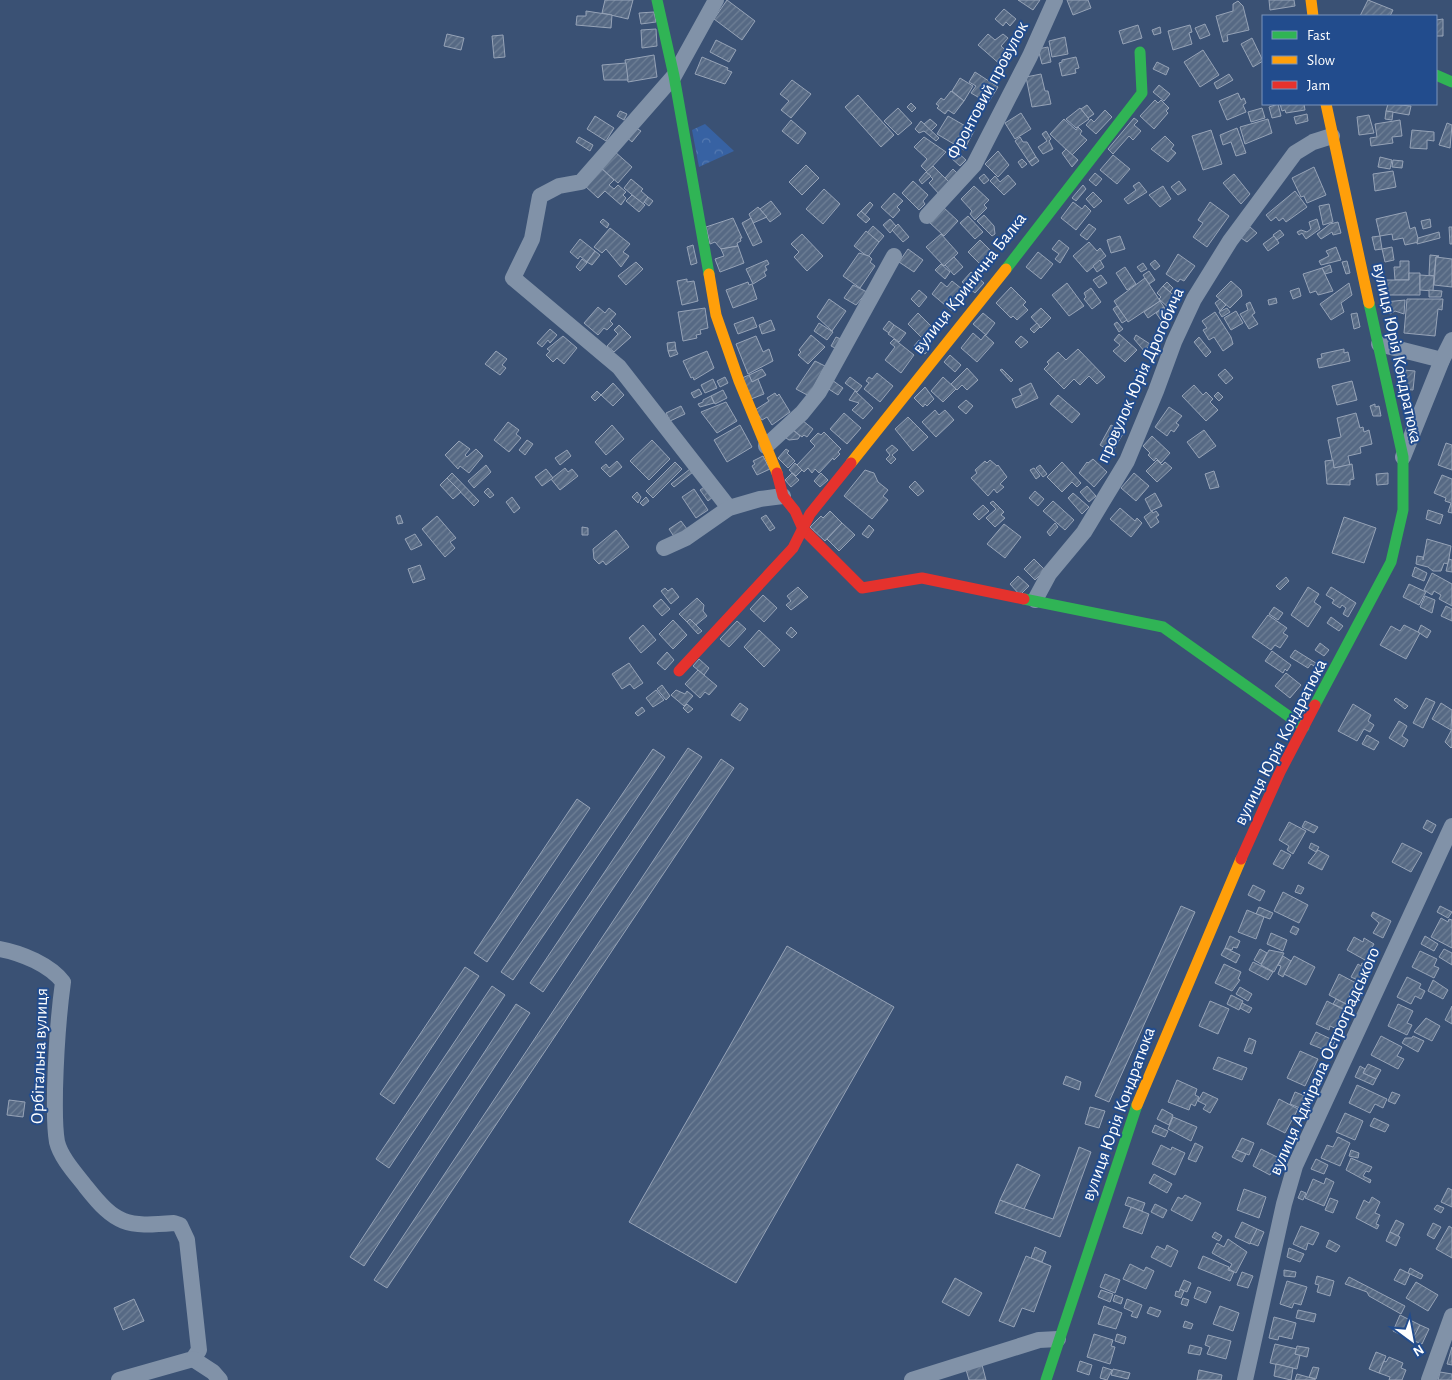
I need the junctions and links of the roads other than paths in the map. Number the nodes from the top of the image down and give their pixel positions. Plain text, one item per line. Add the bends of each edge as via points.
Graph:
1 (657, 0) edge
2 (716, 0) edge
3 (1055, 0) edge
4 (1310, 0) edge
5 (1313, 15) edge
6 (1140, 52) dead end
7 (1437, 75) edge
8 (674, 76) junction
9 (1452, 82) edge
10 (1326, 105) edge
11 (1332, 136) junction
12 (927, 216) dead end
13 (894, 256) dead end
14 (1452, 340) edge
15 (1379, 344) junction
16 (1442, 360) junction
17 (766, 446) junction
18 (1403, 457) junction
19 (783, 496) junction
20 (729, 508) junction
21 (802, 529) junction
22 (664, 548) dead end
23 (1034, 600) junction
24 (679, 671) dead end
25 (1304, 727) junction
26 (1452, 826) edge
27 (0, 949) edge
28 (1452, 1316) edge
29 (1058, 1339) junction
30 (193, 1359) junction
31 (119, 1380) edge
32 (220, 1380) edge
33 (912, 1380) edge
34 (1046, 1380) edge
35 (1245, 1380) edge
36 (1429, 1380) edge

1 - 8 street
2 - 8 street
3 - 12 street, Фронтовий провулок via 974,165
4 - 5 street
6 - 21 street, вулиця Кринична Балка via 1142,93 810,514
7 - 9 street
8 - 17 street via 716,315 738,381
8 - 20 street via 581,182 559,186 540,196 532,239 513,278 619,367
10 - 11 street, вулиця Юрія Кондратюка
11 - 15 street, вулиця Юрія Кондратюка
11 - 23 street, провулок Юрія Дрогобича via 1295,153 1230,241 1194,299 1127,461 1084,532 1049,574
13 - 17 street via 819,392 802,413
14 - 16 street
15 - 16 street
15 - 18 street, вулиця Юрія Кондратюка
16 - 18 street
17 - 19 street
18 - 25 street, вулиця Юрія Кондратюка via 1406,491 1402,526 1391,562
19 - 20 street
19 - 21 street via 795,511
20 - 22 street via 686,538
21 - 23 street via 862,588 922,578
21 - 24 street, вулиця Кринична Балка via 793,548
23 - 25 street via 1163,627
25 - 29 street, вулиця Юрія Кондратюка via 1280,772 1207,935 1132,1116
26 - 35 street, вулиця Адмірала Остроградського via 1295,1166
27 - 30 street, Орбітальна вулиця via 43,965 63,982 56,1042 55,1118 58,1144 70,1167 113,1218 133,1224 180,1225 187,1240 199,1350
28 - 36 street
29 - 33 street via 1039,1340
29 - 34 street, вулиця Юрія Кондратюка
30 - 31 street
30 - 32 street

